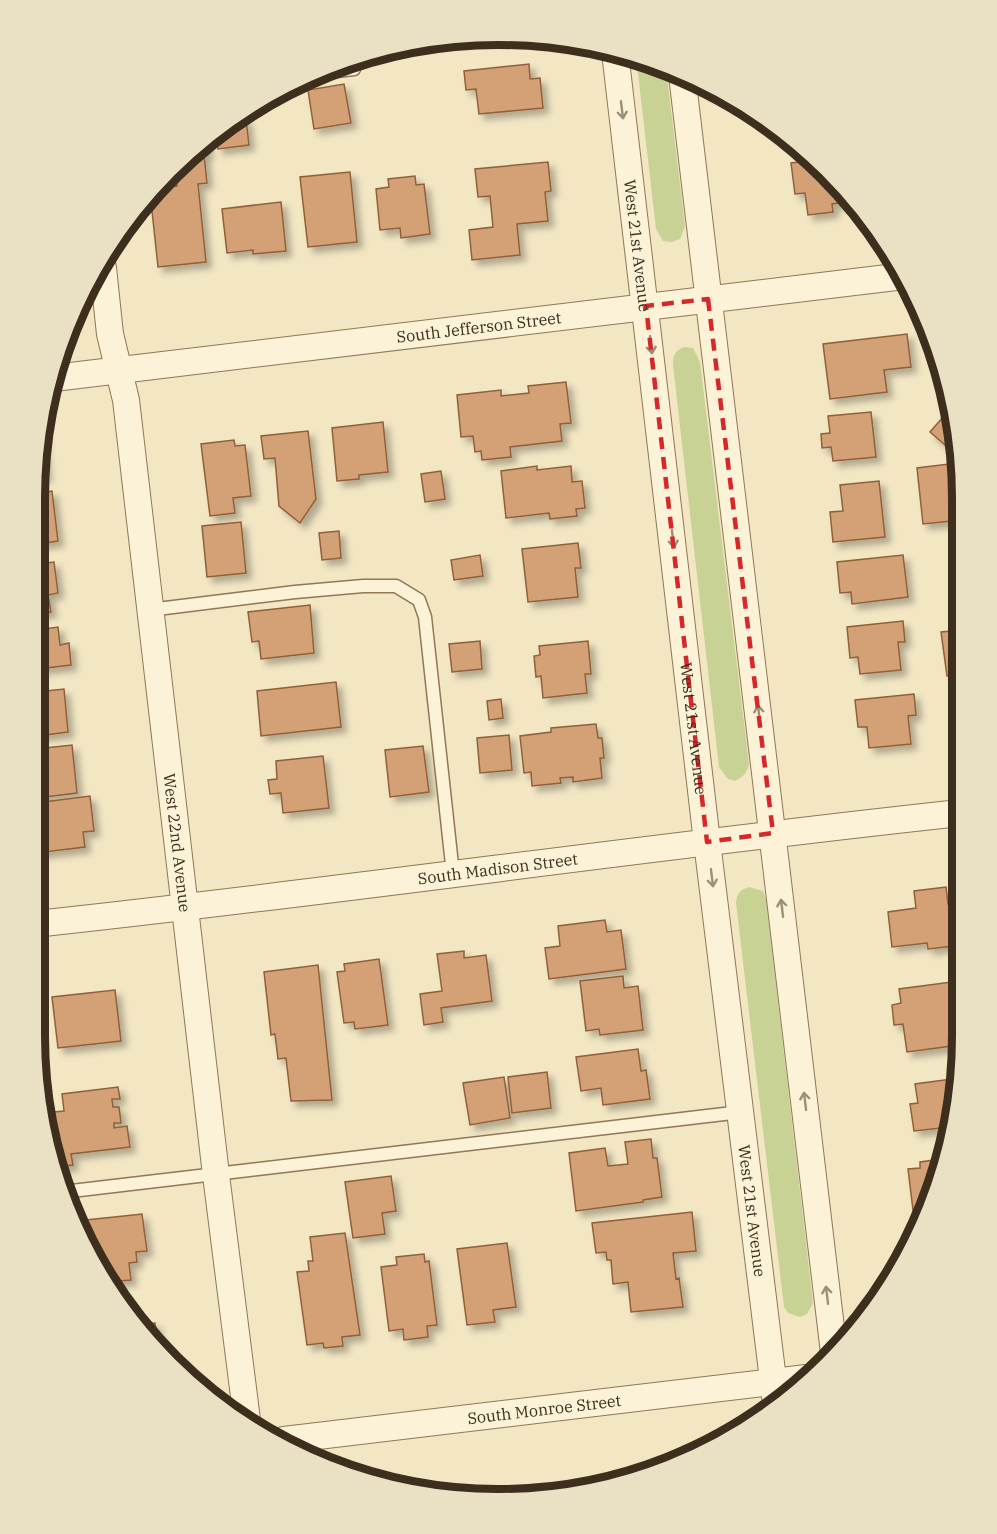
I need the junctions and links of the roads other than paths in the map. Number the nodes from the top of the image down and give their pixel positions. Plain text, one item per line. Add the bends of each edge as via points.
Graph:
1 (616, 60) edge
2 (683, 85) edge
3 (104, 276) edge
4 (894, 277) edge
5 (708, 299) junction
6 (646, 306) junction
7 (119, 371) junction
8 (61, 377) edge
9 (149, 610) junction
10 (952, 814) edge
11 (773, 833) junction
12 (707, 842) junction
13 (453, 873) junction
14 (184, 908) junction
15 (45, 923) edge
16 (741, 1113) junction
17 (216, 1175) junction
18 (73, 1191) edge
19 (833, 1342) edge
20 (775, 1393) edge
21 (246, 1412) edge
22 (293, 1439) edge

1 -> 6 street, West 21st Avenue
2 - 5 street
3 - 7 street, West 22nd Avenue via 110,334
4 - 5 street, South Jefferson Street
5 - 6 street, South Jefferson Street
11 -> 5 street
6 - 7 street, South Jefferson Street
6 -> 12 street, West 21st Avenue
7 - 8 street, South Jefferson Street
7 - 9 street, West 22nd Avenue via 126,400
9 - 13 lane via 363,586 396,586 419,600 425,617
9 - 14 street, West 22nd Avenue
10 - 11 street, South Madison Street
11 - 12 street, South Madison Street
19 -> 11 street
12 - 13 street, South Madison Street
12 -> 16 street, West 21st Avenue
13 - 14 street, South Madison Street
14 - 15 street, South Madison Street
14 - 17 street, West 22nd Avenue
16 - 17 lane
16 - 20 street, West 21st Avenue
17 - 18 lane
17 - 21 street, West 22nd Avenue
20 - 22 street, South Monroe Street

